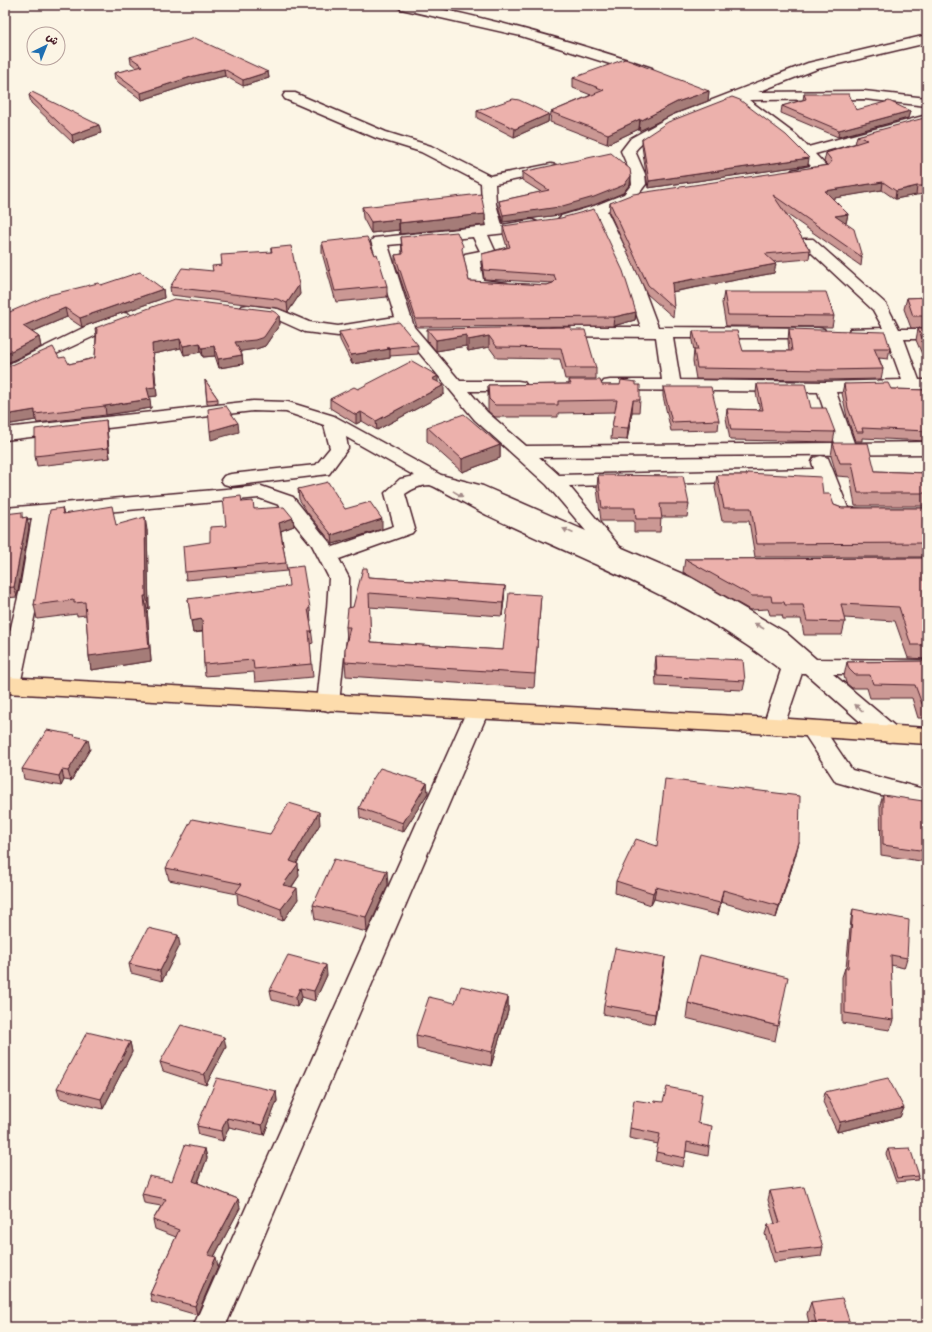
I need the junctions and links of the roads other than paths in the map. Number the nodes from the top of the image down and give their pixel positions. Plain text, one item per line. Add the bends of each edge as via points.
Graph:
1 (401, 5) edge
2 (927, 39) edge
3 (660, 76) edge
4 (704, 93) edge
5 (290, 96) dead end
6 (731, 99) junction
7 (904, 100) junction
8 (927, 102) edge
9 (927, 111) edge
10 (927, 119) edge
11 (628, 151) junction
12 (805, 152) junction
13 (613, 155) edge
14 (566, 165) edge
15 (783, 175) edge
16 (488, 181) junction
17 (652, 194) edge
18 (629, 197) junction
19 (599, 209) junction
20 (487, 231) junction
21 (808, 242) dead end
22 (515, 286) edge
23 (233, 308) edge
24 (139, 313) edge
25 (408, 327) junction
26 (537, 332) edge
27 (658, 332) junction
28 (435, 334) edge
29 (894, 334) junction
30 (927, 334) edge
31 (5, 373) edge
32 (592, 385) edge
33 (672, 385) junction
34 (919, 385) edge
35 (457, 386) junction
36 (536, 386) edge
37 (825, 387) junction
38 (333, 423) junction
39 (5, 434) edge
40 (816, 448) junction
41 (846, 448) junction
42 (927, 448) edge
43 (521, 452) junction
44 (826, 474) junction
45 (434, 479) junction
46 (554, 481) junction
47 (49, 506) junction
48 (5, 514) edge
49 (880, 514) edge
50 (614, 552) junction
51 (328, 556) junction
52 (646, 565) junction
53 (692, 565) edge
54 (14, 624) edge
55 (801, 666) junction
56 (927, 666) edge
57 (7, 685) edge
58 (328, 703) junction
59 (478, 710) junction
60 (774, 726) junction
61 (812, 729) junction
62 (889, 734) junction
63 (927, 736) edge
64 (927, 799) edge
65 (209, 1327) edge

1 - 3 street via 441,12 550,39
2 - 6 street via 813,66
4 - 6 street
5 - 16 street via 382,135 426,148
6 - 7 street via 864,95
6 - 11 street via 676,119 636,141
6 - 12 street via 791,138
7 - 8 street
7 - 9 street
10 - 12 street
11 - 13 street
11 - 18 street via 638,174 638,184
12 - 15 street via 822,169
14 - 16 street
16 - 20 street
17 - 18 street
18 - 19 street
19 - 20 street via 550,222
19 - 27 street
20 - 22 street via 489,255 471,257 476,285
20 - 25 street via 379,241
21 - 29 street via 880,308
23 - 25 street via 278,314 305,327 338,331
24 - 31 street via 97,328
25 - 28 street
25 - 35 street
26 - 27 street
27 - 29 street
27 - 33 street
29 - 30 street
29 - 34 street
32 - 33 street
33 - 37 street
34 - 37 street
35 - 36 street
35 - 43 street via 481,416
37 - 41 street
38 - 39 street via 288,407 253,406
38 - 45 street
38 - 47 street via 339,448 322,470
40 - 41 street
40 - 43 street
40 - 44 street
41 - 42 street
43 - 46 street
44 - 46 street
44 - 49 street via 840,514
50 -> 45 street via 476,490
45 - 51 street via 407,483 395,493 405,529
45 -> 55 street via 470,501 604,559 699,605 770,650
46 - 50 street
47 - 48 street
47 - 51 street via 260,492 286,501 321,543
47 - 54 street via 30,589
50 - 52 street
51 - 58 street via 339,578
52 - 53 street
55 -> 52 street via 777,637 685,583
54 - 57 street
55 - 56 street
55 - 60 street
62 -> 55 street
57 - 58 main road
58 - 59 main road
59 - 60 main road
59 - 65 street
60 - 61 main road
61 - 62 main road
61 - 64 street via 844,776
62 - 63 main road

